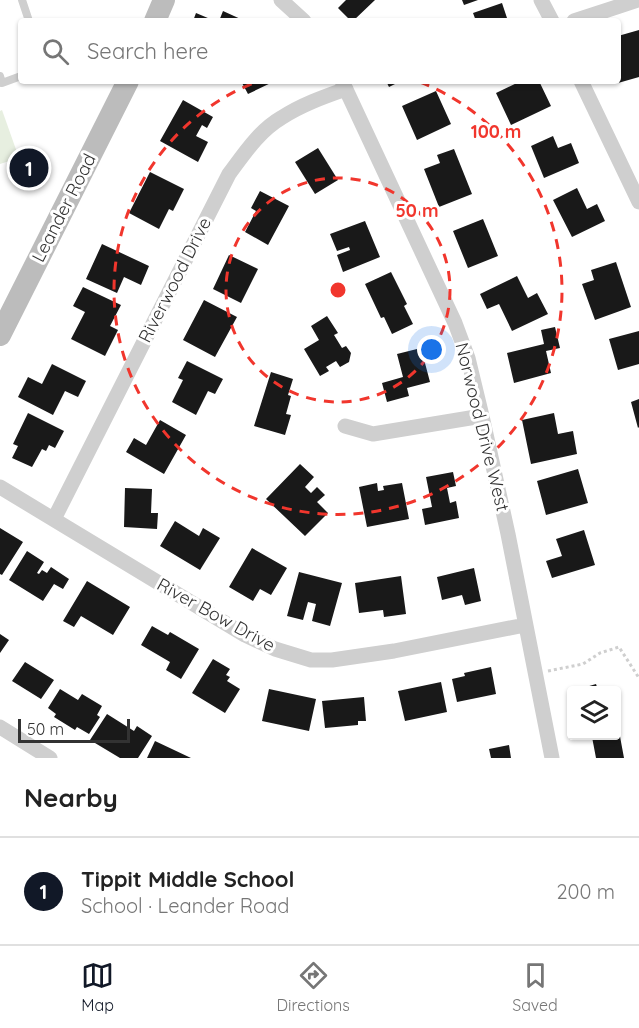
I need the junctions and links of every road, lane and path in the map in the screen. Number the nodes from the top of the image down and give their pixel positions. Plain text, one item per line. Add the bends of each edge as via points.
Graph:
1 (22, 0) edge
2 (164, 0) edge
3 (281, 0) edge
4 (541, 0) edge
5 (638, 0) edge
6 (28, 18) edge
7 (156, 18) edge
8 (301, 18) edge
9 (550, 18) edge
10 (583, 18) edge
11 (0, 76) edge
12 (18, 77) edge
13 (126, 84) edge
14 (582, 84) edge
15 (344, 85) edge
16 (639, 202) edge
17 (0, 335) edge
18 (482, 416) junction
19 (345, 426) dead end
20 (0, 487) edge
21 (54, 519) junction
22 (525, 625) junction
23 (535, 673) junction
24 (639, 678) edge
25 (0, 727) edge
26 (50, 758) edge
27 (552, 758) edge

1 - 6 lane
2 - 7 main road
3 - 8 street
4 - 9 street
5 - 10 street
11 - 12 lane via 2,82
13 - 17 main road, Leander Road
14 - 16 street
15 - 18 street, Norwood Drive West via 455,323
15 - 21 street, Riverwood Drive via 279,119 254,142 229,174
18 - 19 street via 373,434
18 - 22 street, Norwood Drive West
20 - 21 street, River Bow Drive
21 - 22 street, River Bow Drive via 245,635 311,660 394,651
22 - 23 street, Norwood Drive West
23 - 24 path via 583,663 620,647
23 - 27 street, Norwood Drive West
25 - 26 street

